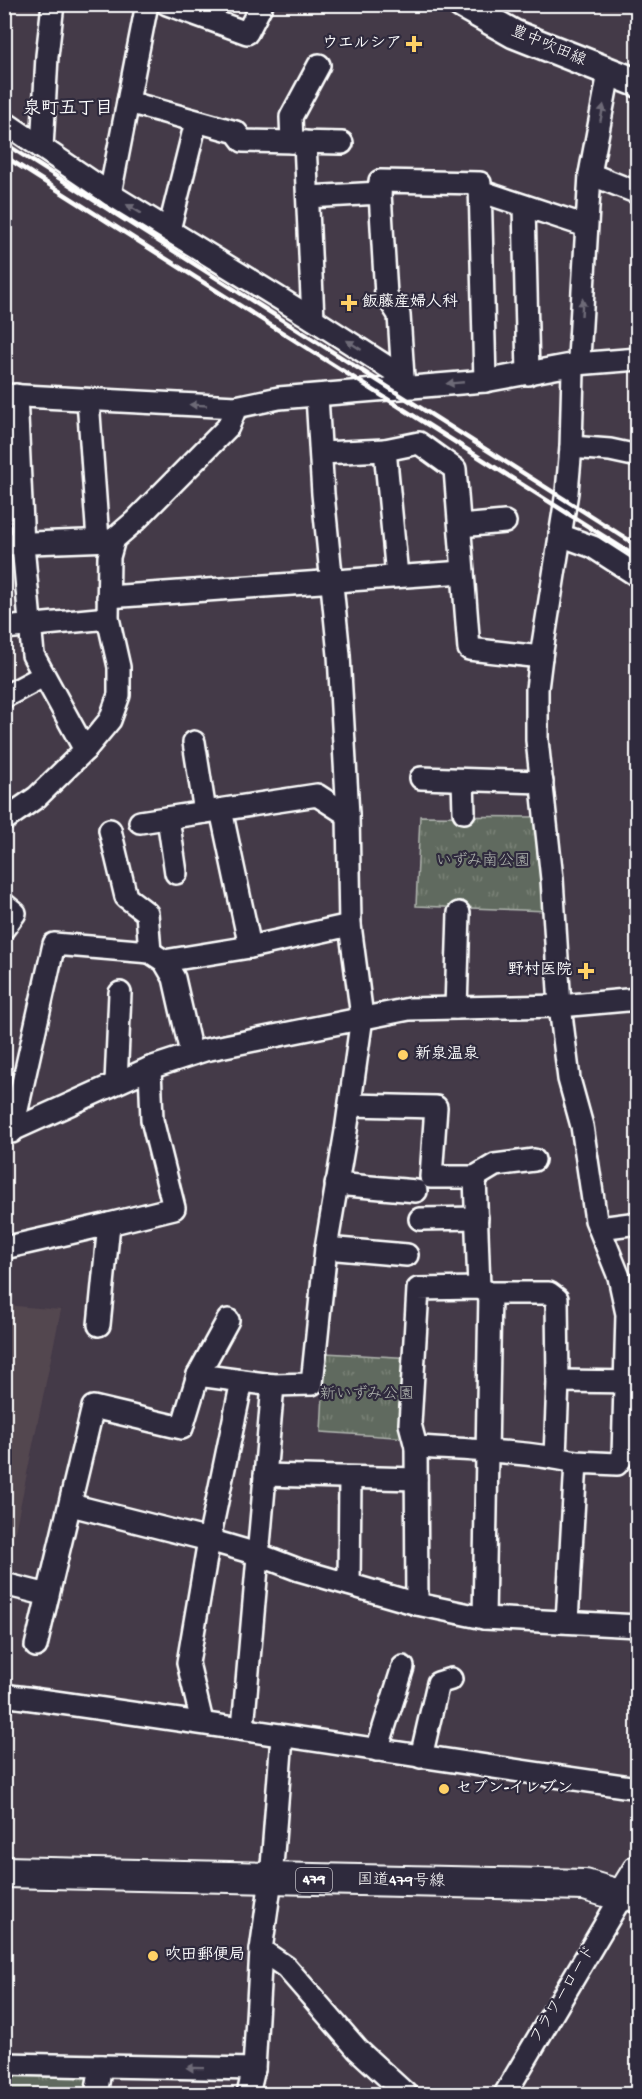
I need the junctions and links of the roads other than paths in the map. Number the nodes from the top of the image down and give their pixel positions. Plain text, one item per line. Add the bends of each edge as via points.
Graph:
1 (53, 4) edge
2 (147, 4) edge
3 (167, 4) edge
4 (262, 4) edge
5 (461, 4) edge
6 (319, 65) dead end
7 (609, 73) junction
8 (638, 83) edge
9 (128, 102) junction
10 (4, 122) edge
11 (196, 122) junction
12 (298, 142) junction
13 (342, 143) dead end
14 (42, 148) junction
15 (590, 174) junction
16 (480, 191) junction
17 (380, 192) junction
18 (638, 193) edge
19 (110, 194) junction
20 (308, 196) junction
21 (524, 206) junction
22 (586, 226) junction
23 (169, 230) junction
24 (313, 319) junction
25 (638, 359) edge
26 (576, 364) junction
27 (528, 374) junction
28 (485, 381) junction
29 (404, 382) junction
30 (10, 395) edge
31 (317, 396) junction
32 (88, 400) junction
33 (236, 406) junction
34 (571, 447) junction
35 (385, 450) junction
36 (321, 453) junction
37 (638, 456) edge
38 (505, 522) dead end
39 (460, 526) junction
40 (560, 535) junction
41 (106, 540) junction
42 (14, 545) edge
43 (463, 572) junction
44 (397, 576) junction
45 (638, 576) edge
46 (331, 580) junction
47 (108, 597) junction
48 (108, 618) junction
49 (30, 625) junction
50 (4, 628) edge
51 (541, 657) junction
52 (44, 676) junction
53 (4, 696) edge
54 (194, 742) dead end
55 (85, 750) junction
56 (421, 778) dead end
57 (463, 780) junction
58 (542, 782) junction
59 (213, 811) junction
60 (464, 812) dead end
61 (348, 815) junction
62 (168, 818) junction
63 (4, 820) edge
64 (140, 822) dead end
65 (110, 830) dead end
66 (176, 873) dead end
67 (4, 904) edge
68 (459, 913) dead end
69 (350, 925) junction
70 (4, 928) edge
71 (250, 947) junction
72 (157, 957) junction
73 (120, 993) dead end
74 (638, 999) edge
75 (560, 1006) junction
76 (456, 1008) junction
77 (362, 1017) junction
78 (191, 1053) junction
79 (150, 1068) junction
80 (116, 1083) junction
81 (350, 1105) junction
82 (8, 1133) edge
83 (534, 1160) dead end
84 (475, 1177) junction
85 (336, 1184) junction
86 (416, 1191) dead end
87 (477, 1218) junction
88 (420, 1219) dead end
89 (638, 1223) edge
90 (109, 1224) junction
91 (591, 1224) junction
92 (4, 1248) edge
93 (326, 1248) junction
94 (407, 1255) dead end
95 (485, 1291) junction
96 (632, 1313) edge
97 (228, 1320) dead end
98 (99, 1325) dead end
99 (198, 1376) junction
100 (242, 1381) junction
101 (558, 1382) junction
102 (631, 1383) edge
103 (273, 1384) junction
104 (416, 1447) junction
105 (488, 1451) junction
106 (555, 1457) junction
107 (576, 1462) junction
108 (265, 1475) junction
109 (350, 1478) junction
110 (416, 1479) junction
111 (71, 1505) junction
112 (208, 1540) junction
113 (257, 1554) junction
114 (4, 1584) edge
115 (349, 1584) junction
116 (48, 1594) junction
117 (417, 1604) junction
118 (484, 1618) junction
119 (567, 1622) junction
120 (638, 1626) edge
121 (36, 1646) dead end
122 (403, 1667) dead end
123 (451, 1679) dead end
124 (4, 1695) edge
125 (202, 1722) junction
126 (243, 1728) junction
127 (282, 1737) junction
128 (377, 1750) junction
129 (422, 1757) junction
130 (638, 1788) edge
131 (638, 1870) edge
132 (4, 1872) edge
133 (271, 1879) junction
134 (630, 1899) edge
135 (261, 1950) junction
136 (4, 2064) edge
137 (101, 2066) junction
138 (254, 2069) junction
139 (96, 2094) edge
140 (248, 2094) edge
141 (406, 2094) edge
142 (505, 2094) edge

1 - 14 street via 46,56
2 - 9 street
3 - 4 street via 247,33
5 - 7 main road, 豊中吹田線 via 514,34
6 - 12 street via 291,117
7 - 8 main road, 豊中吹田線
15 -> 7 street
9 - 11 street
9 - 19 street
10 - 14 street
11 - 12 street via 236,132 243,141
11 - 23 street
12 - 13 street
12 - 20 street
14 - 19 street
15 - 18 street
15 - 22 street
16 - 17 street via 480,183 380,181
16 - 21 street
16 - 28 street
17 - 20 street
17 - 29 street via 386,294 399,315
23 -> 19 street
20 - 24 street
21 - 22 street
21 - 27 street
26 -> 22 street
23 - 24 street
29 -> 24 street
25 - 26 street
26 - 27 street
26 - 34 street
27 - 28 street
28 -> 29 street
29 - 31 street
30 - 32 street
30 - 42 street
31 - 33 street
31 - 36 street
33 -> 32 street
32 - 41 street
33 - 41 street via 228,427 135,521
34 - 37 street
34 - 40 street
35 - 36 street
35 - 39 street via 419,443 455,469
35 - 44 street
36 - 46 street
38 - 39 street
39 - 43 street
40 - 45 street via 593,547
40 - 51 street
41 - 42 street
41 - 47 street
42 - 49 street
43 - 44 street
43 - 51 street via 469,649
44 - 46 street
46 - 47 street
46 - 61 street
47 - 48 street
48 - 49 street
48 - 55 street via 119,667 119,695 110,720
49 - 50 street
49 - 52 street via 33,656
51 - 58 street via 537,740
52 - 53 street
52 - 55 street
54 - 59 street
55 - 63 street via 37,797
56 - 57 street
57 - 58 street
57 - 60 street
58 - 75 street
59 - 61 street via 317,795
59 - 62 street
59 - 71 street
61 - 69 street
62 - 64 street
62 - 66 street
65 - 72 street via 126,897 147,913
67 - 70 street via 15,913
68 - 76 street
69 - 71 street
69 - 77 street
71 - 72 street
72 - 78 street via 174,978
72 - 82 street via 54,944
73 - 80 street
74 - 75 street
75 - 76 street
75 - 91 street via 570,1079 582,1126
76 - 77 street via 409,1009
77 - 78 street
77 - 81 street
78 - 79 street
79 - 80 street
79 - 90 street via 152,1120 174,1208
80 - 82 street
81 - 84 street via 436,1107 431,1177
81 - 85 street
83 - 84 street via 495,1165
84 - 87 street
85 - 86 street
85 - 93 street
87 - 88 street
87 - 95 street
89 - 91 street
90 - 92 street
90 - 98 street
91 - 96 street via 619,1277
93 - 94 street
93 - 103 street via 312,1384
95 - 101 street via 549,1293 557,1299
95 - 104 street via 418,1289 410,1424
95 - 105 street
96 - 102 street
97 - 99 street
99 - 100 street
99 - 111 street via 182,1428 93,1407
100 - 103 street
100 - 112 street
101 - 102 street
101 - 106 street
102 - 107 street via 622,1456 617,1464
103 - 108 street
104 - 105 street
104 - 110 street
105 - 106 street
105 - 118 street
106 - 107 street
107 - 119 street
108 - 109 street
108 - 113 street
109 - 110 street
109 - 115 street
110 - 117 street
111 - 112 street
111 - 116 street
112 - 113 street
112 - 125 street via 188,1664
113 - 115 street
113 - 126 street
114 - 116 street
115 - 117 street
116 - 121 street
117 - 118 street
118 - 119 street
119 - 120 street
122 - 128 street
123 - 129 street via 438,1683
124 - 125 street
125 - 126 street
126 - 127 street
127 - 128 street
127 - 133 street
128 - 129 street
129 - 130 street
131 - 134 highway
132 - 133 highway, 国道479号線 / 479
133 - 134 highway, 国道479号線 / 479 via 585,1885
133 - 135 street
134 - 142 street, フラワーロード
135 - 138 street
135 - 141 street via 286,1967 358,2050
136 - 137 street
138 -> 137 street
137 - 139 street
138 - 140 street

